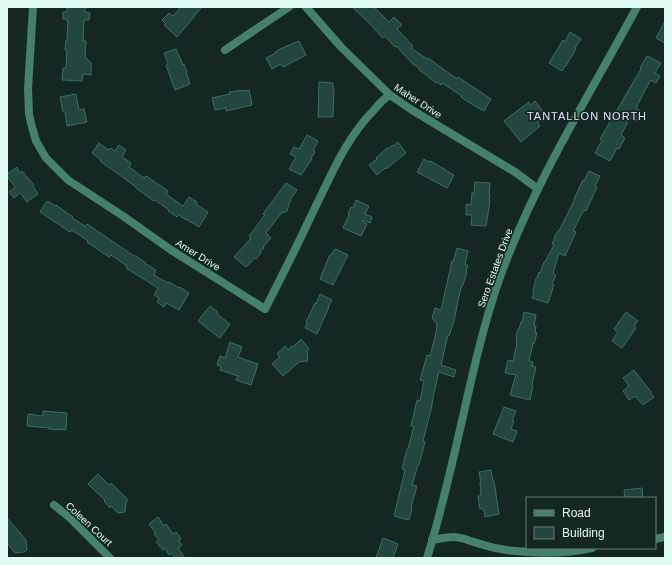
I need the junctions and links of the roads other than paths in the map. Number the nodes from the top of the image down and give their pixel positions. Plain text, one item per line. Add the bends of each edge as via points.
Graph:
1 (33, 7) edge
2 (289, 7) edge
3 (306, 7) edge
4 (637, 7) edge
5 (225, 50) dead end
6 (390, 95) junction
7 (538, 189) junction
8 (54, 505) dead end
9 (432, 540) junction
10 (587, 549) edge
11 (110, 558) edge
12 (427, 558) edge

1 - 6 street, Amer Drive via 29,114 36,140 46,158 68,180 171,250 265,309 336,164 366,117
2 - 5 street
3 - 6 street, Maher Drive
4 - 7 street, Sero Estates Drive
6 - 7 street, Maher Drive via 515,172
7 - 9 street, Sero Estates Drive via 498,281
8 - 11 street, Coleen Court
9 - 10 street via 454,537 478,544 527,552 553,553
9 - 12 street, Sero Estates Drive

